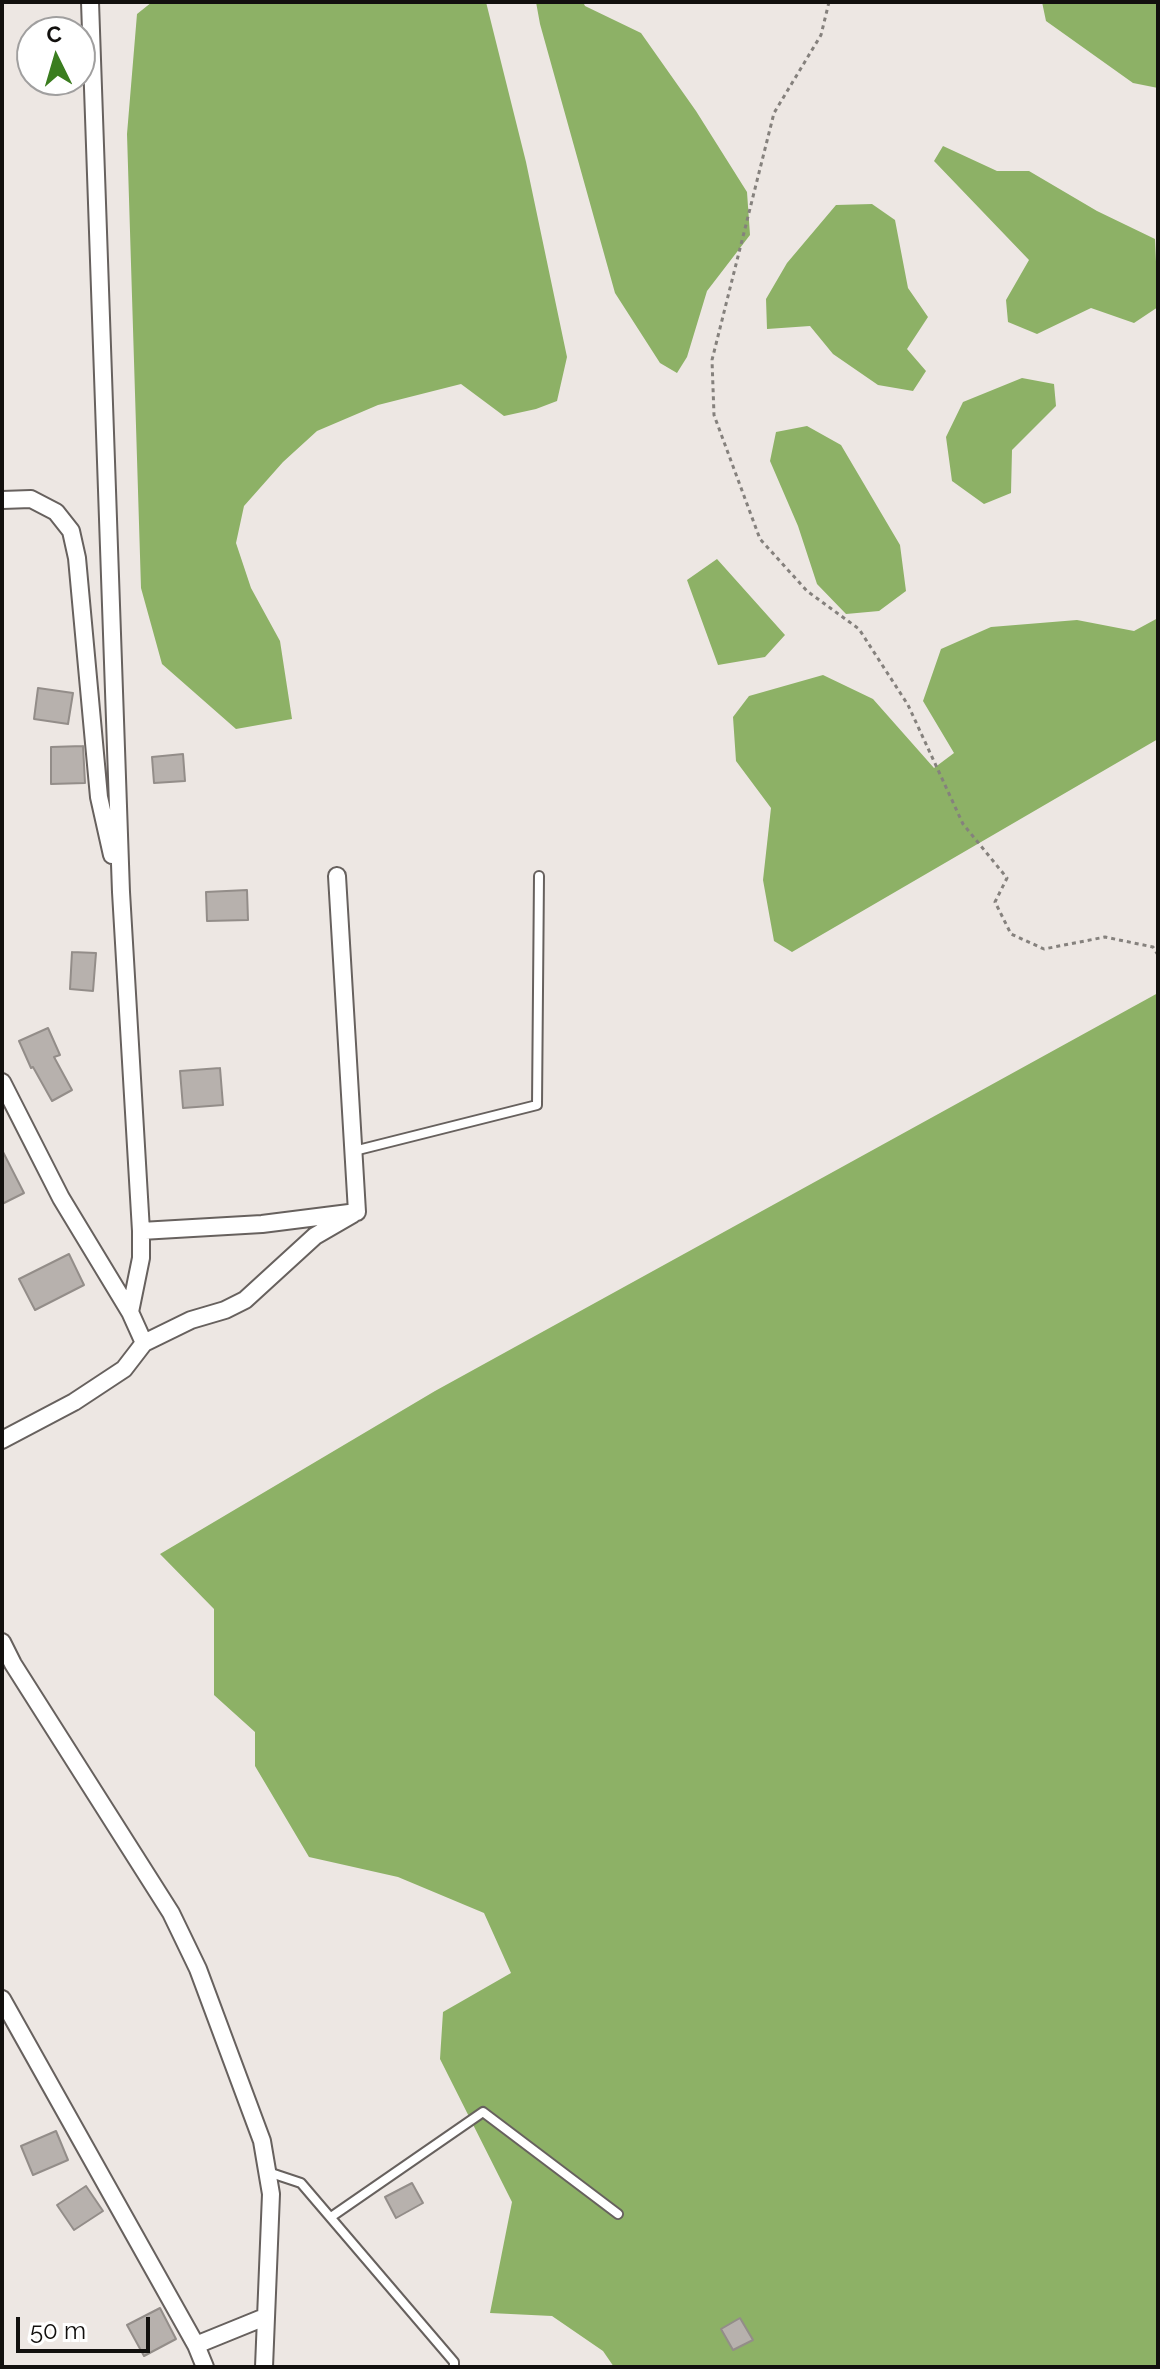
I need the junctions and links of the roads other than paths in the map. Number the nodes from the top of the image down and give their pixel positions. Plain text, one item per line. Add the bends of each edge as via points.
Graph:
1 (90, 2) edge
2 (2, 500) edge
3 (337, 876) dead end
4 (539, 876) dead end
5 (121, 892) junction
6 (2, 1082) edge
7 (353, 1151) junction
8 (357, 1212) junction
9 (141, 1231) junction
10 (130, 1312) junction
11 (144, 1343) junction
12 (2, 1440) edge
13 (2, 1642) edge
14 (8, 1668) edge
15 (2, 1999) edge
16 (268, 2171) junction
17 (618, 2214) dead end
18 (331, 2217) junction
19 (265, 2317) junction
20 (196, 2345) junction
21 (205, 2367) edge
22 (264, 2367) edge
23 (454, 2367) edge

1 - 5 street
2 - 5 street via 31,499 56,512 71,531 99,797
3 - 7 street
4 - 7 lane via 537,1105
5 - 9 street
6 - 10 street via 61,1198
7 - 8 street
8 - 9 street
8 - 11 street via 315,1236 245,1300
9 - 10 street
10 - 11 street
11 - 12 street via 124,1369
13 - 14 street
14 - 16 street via 171,1913 198,1969 262,2141
15 - 20 street
16 - 18 lane via 301,2183
16 - 19 street
17 - 18 lane via 483,2112
18 - 23 lane
19 - 20 street
19 - 22 street
20 - 21 street

